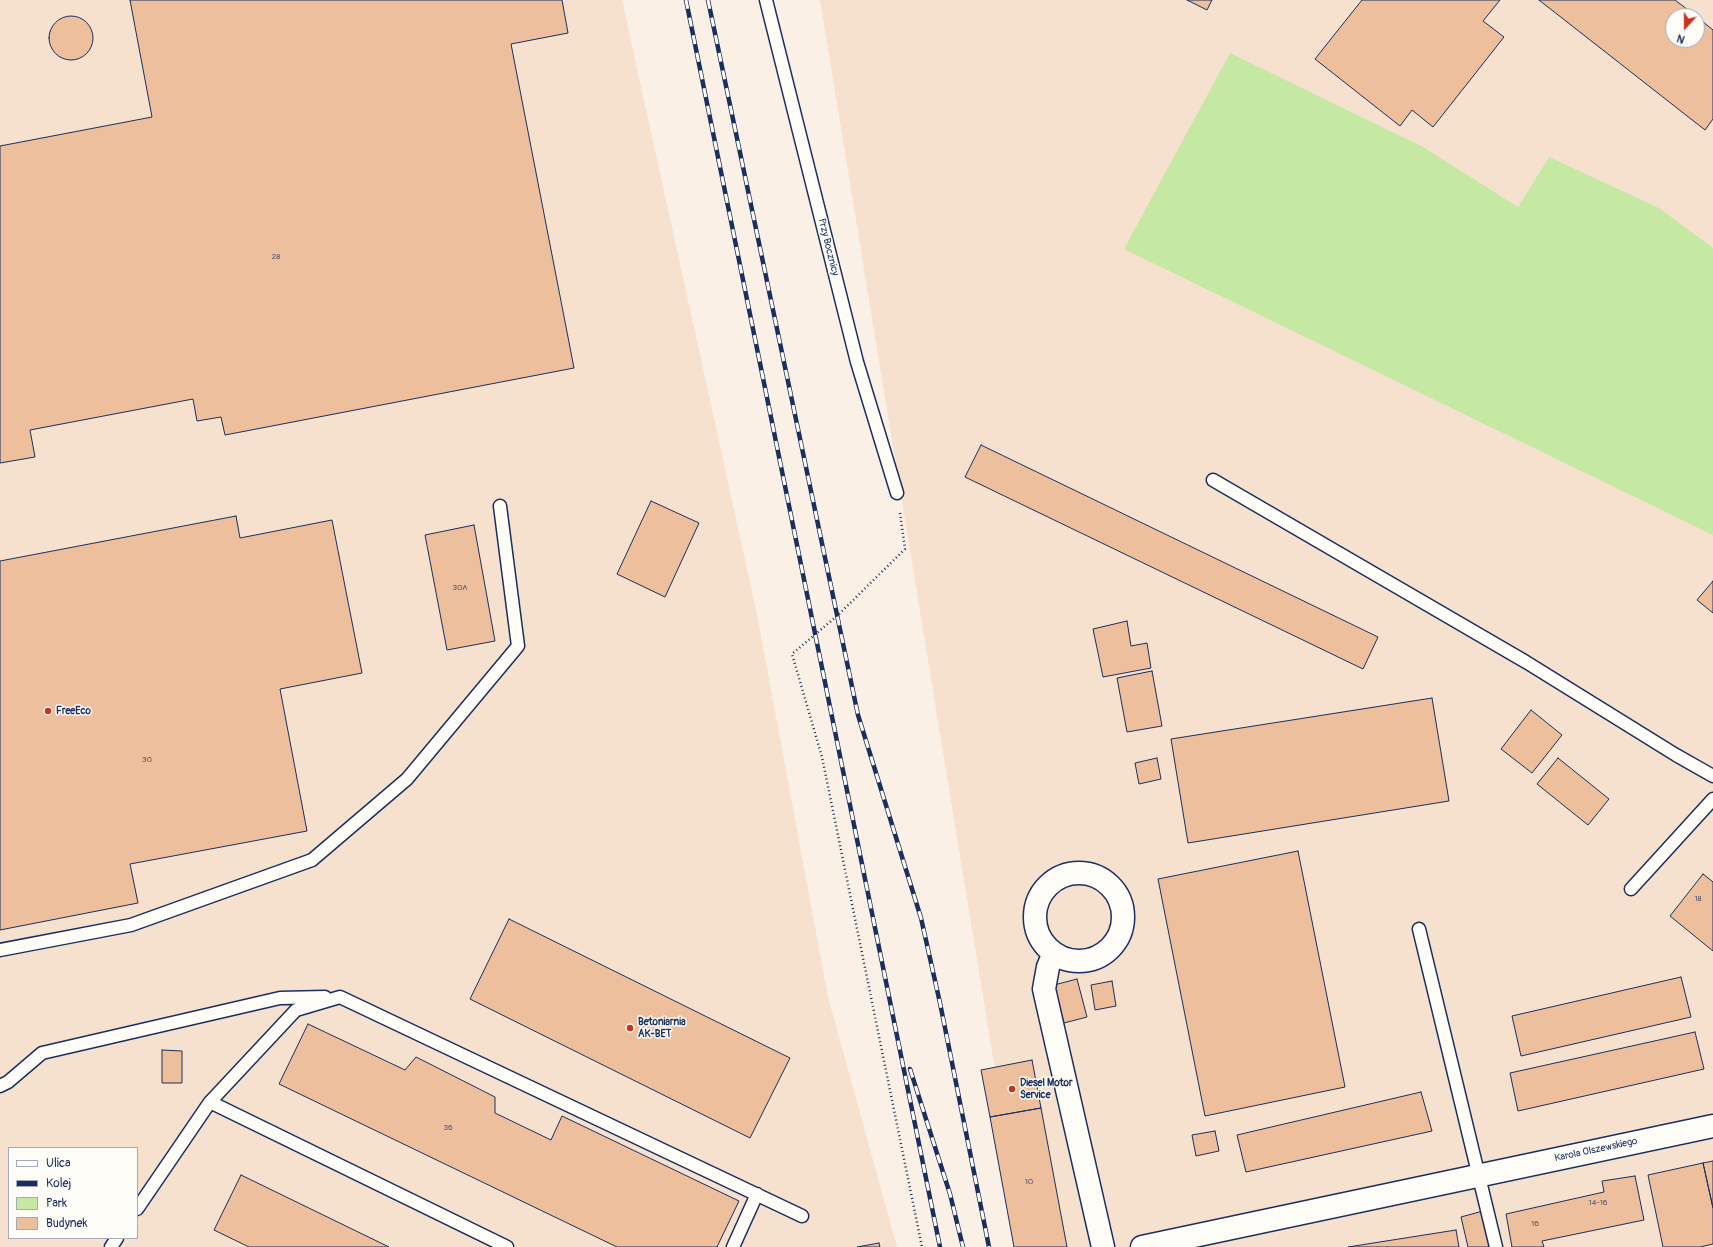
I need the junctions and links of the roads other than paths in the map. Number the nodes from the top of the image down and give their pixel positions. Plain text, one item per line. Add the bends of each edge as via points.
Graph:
1 (766, 0) edge
2 (1213, 480) dead end
3 (897, 493) road end
4 (500, 506) dead end
5 (1713, 776) edge
6 (1713, 799) edge
7 (1631, 889) dead end
8 (1419, 929) dead end
9 (0, 950) edge
10 (1054, 953) junction
11 (340, 997) junction
12 (0, 1086) edge
13 (210, 1102) junction
14 (1713, 1126) edge
15 (1479, 1175) junction
16 (757, 1194) junction
17 (138, 1208) edge
18 (802, 1216) dead end
19 (507, 1247) edge
20 (733, 1247) edge
21 (1103, 1247) edge
22 (1142, 1247) edge
23 (1496, 1247) edge

1 - 3 lane, Przy Bocznicy via 857,362
2 - 5 lane via 1526,662
4 - 9 lane via 518,646 407,778 312,860 131,925
6 - 7 lane
8 - 15 lane
10 - 10 street via 1072,961 1086,961 1099,957 1110,949 1118,938 1123,925 1123,911 1119,898 1111,886 1100,878 1073,873 1048,886 1040,897 1035,924 1039,937
10 - 21 street via 1048,967 1044,989
11 - 12 lane via 280,998 42,1053
11 - 13 lane via 296,1010
11 - 16 lane
13 - 17 lane
13 - 19 lane
14 - 15 street, Karola Olszewskiego
15 - 22 street, Karola Olszewskiego
15 - 23 lane
16 - 18 lane
16 - 20 lane

